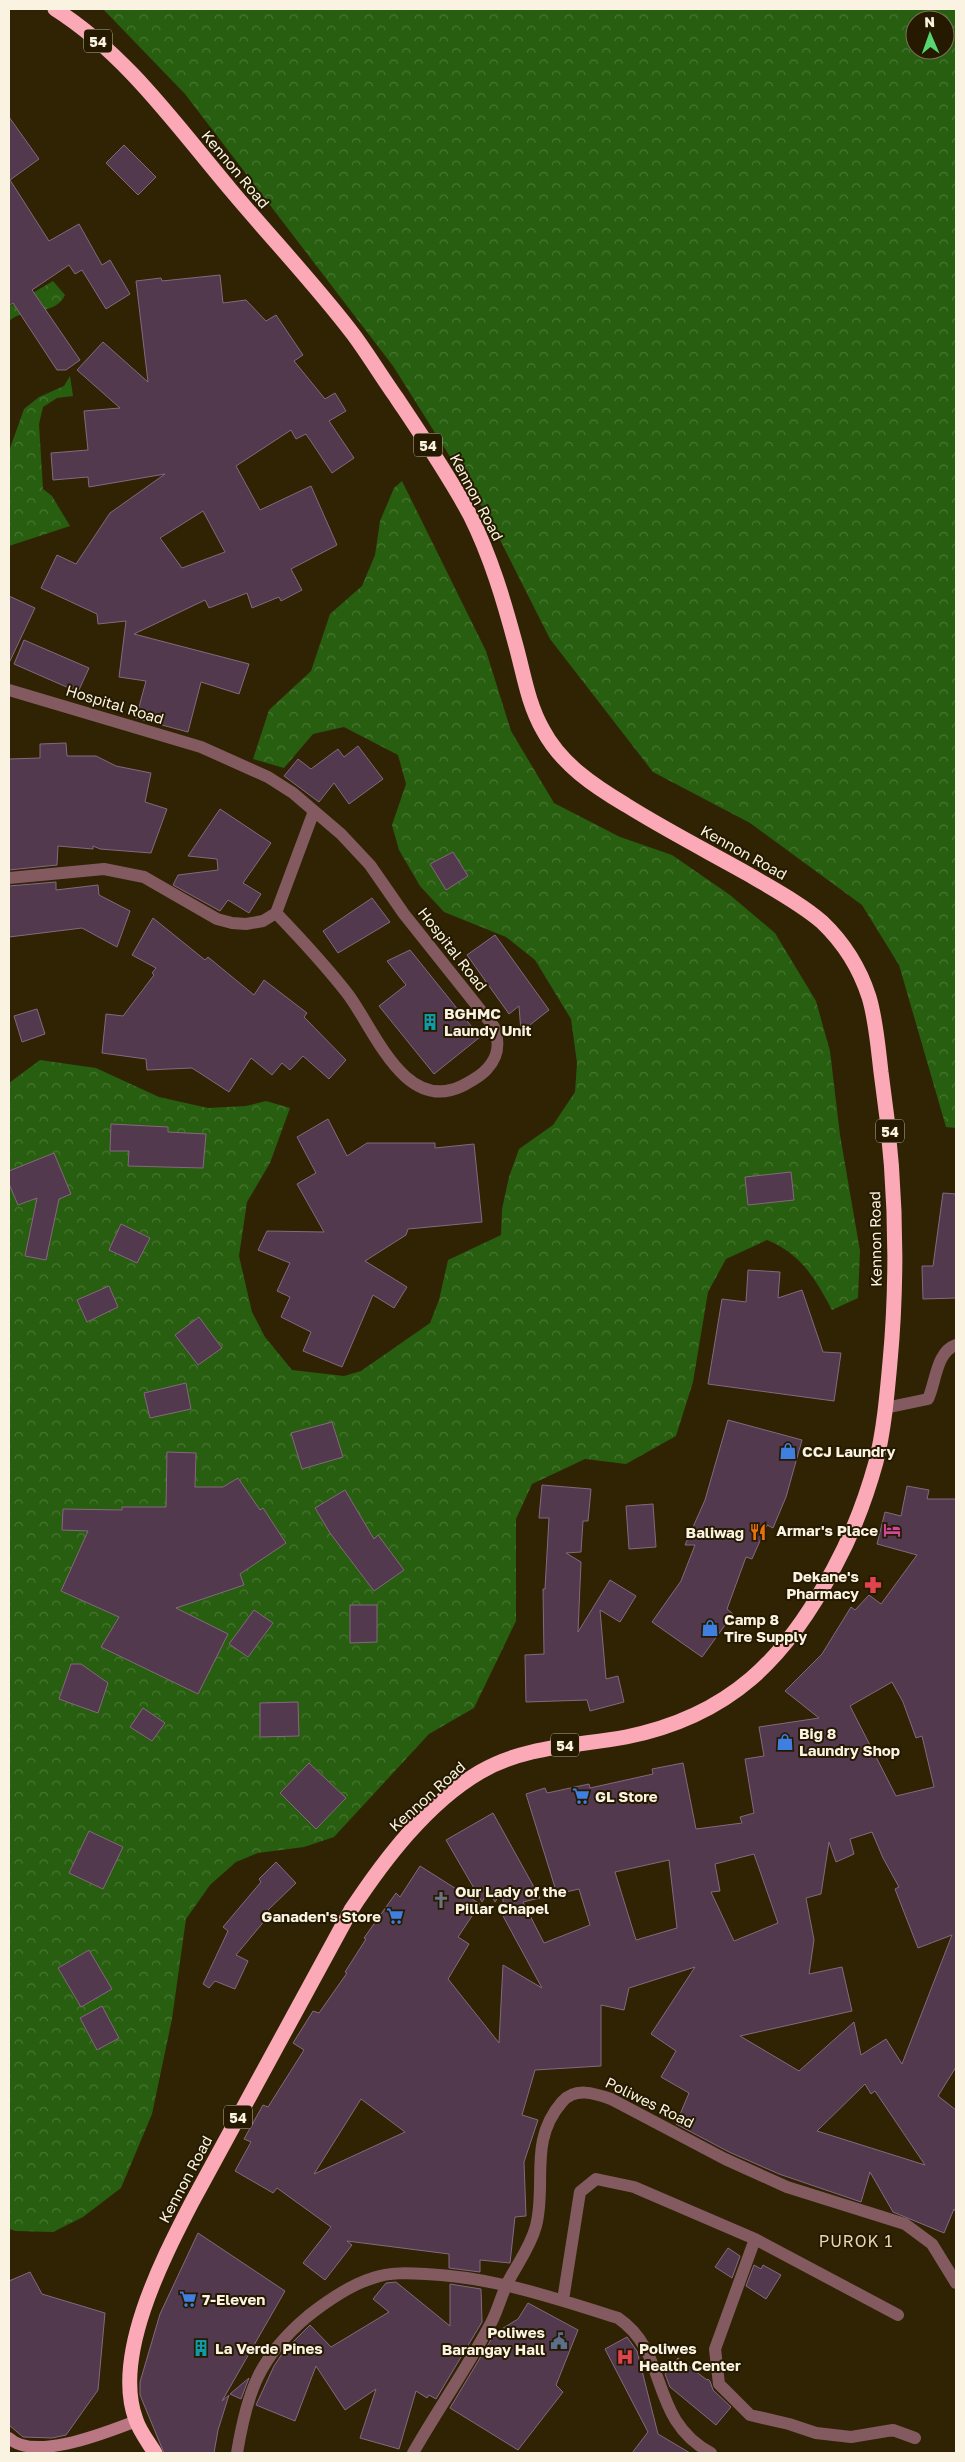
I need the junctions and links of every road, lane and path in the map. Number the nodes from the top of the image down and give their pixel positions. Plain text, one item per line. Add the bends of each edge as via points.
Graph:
1 (54, 9) edge
2 (9, 690) edge
3 (314, 811) junction
4 (9, 878) edge
5 (276, 913) junction
6 (956, 1345) edge
7 (885, 1408) junction
8 (755, 2239) junction
9 (956, 2283) edge
10 (507, 2284) junction
11 (563, 2300) junction
12 (898, 2315) dead end
13 (136, 2421) junction
14 (9, 2438) edge
15 (915, 2438) dead end
16 (155, 2453) edge
17 (237, 2453) edge
18 (413, 2453) edge
19 (711, 2453) edge

1 - 7 highway, Kennon Road / 54 via 84,28 138,79 353,335 433,452 470,516 491,564 507,612 529,702 545,736 569,765 610,796 787,897 823,923 849,954 869,998 890,1132 895,1237 893,1330
2 - 3 street, Hospital Road via 201,747 268,777
3 - 5 street
3 - 5 street, Hospital Road via 370,865 404,914 494,1027 498,1040 491,1065 482,1075 450,1092 431,1091 399,1072 348,995
4 - 5 street via 104,869 144,877 217,918 232,923 263,921
6 - 7 street via 943,1354 928,1399
7 - 13 highway, Kennon Road / 54 via 877,1460 860,1512 834,1568 797,1628 751,1681 710,1708 667,1726 626,1737 556,1747 514,1757 482,1770 433,1810 380,1866 346,1918 166,2252 138,2328 130,2381
8 - 11 street via 634,2187 596,2180 580,2192
8 - 12 street
8 - 15 street via 715,2349 719,2384 750,2415 816,2433 851,2437 892,2430
9 - 10 street, Poliwes Road via 932,2244 905,2224 787,2187 591,2092 574,2093 562,2102 543,2138 536,2225 528,2250
10 - 11 street
10 - 17 street via 405,2273 374,2277 349,2288 285,2335 266,2359 252,2388
10 - 18 street, Poliwes Road via 492,2320 452,2392
11 - 19 street via 618,2318 631,2327 643,2343 679,2428 694,2444
13 - 14 street via 58,2448 33,2450 14,2444
13 - 16 highway, Kennon Road / 54

